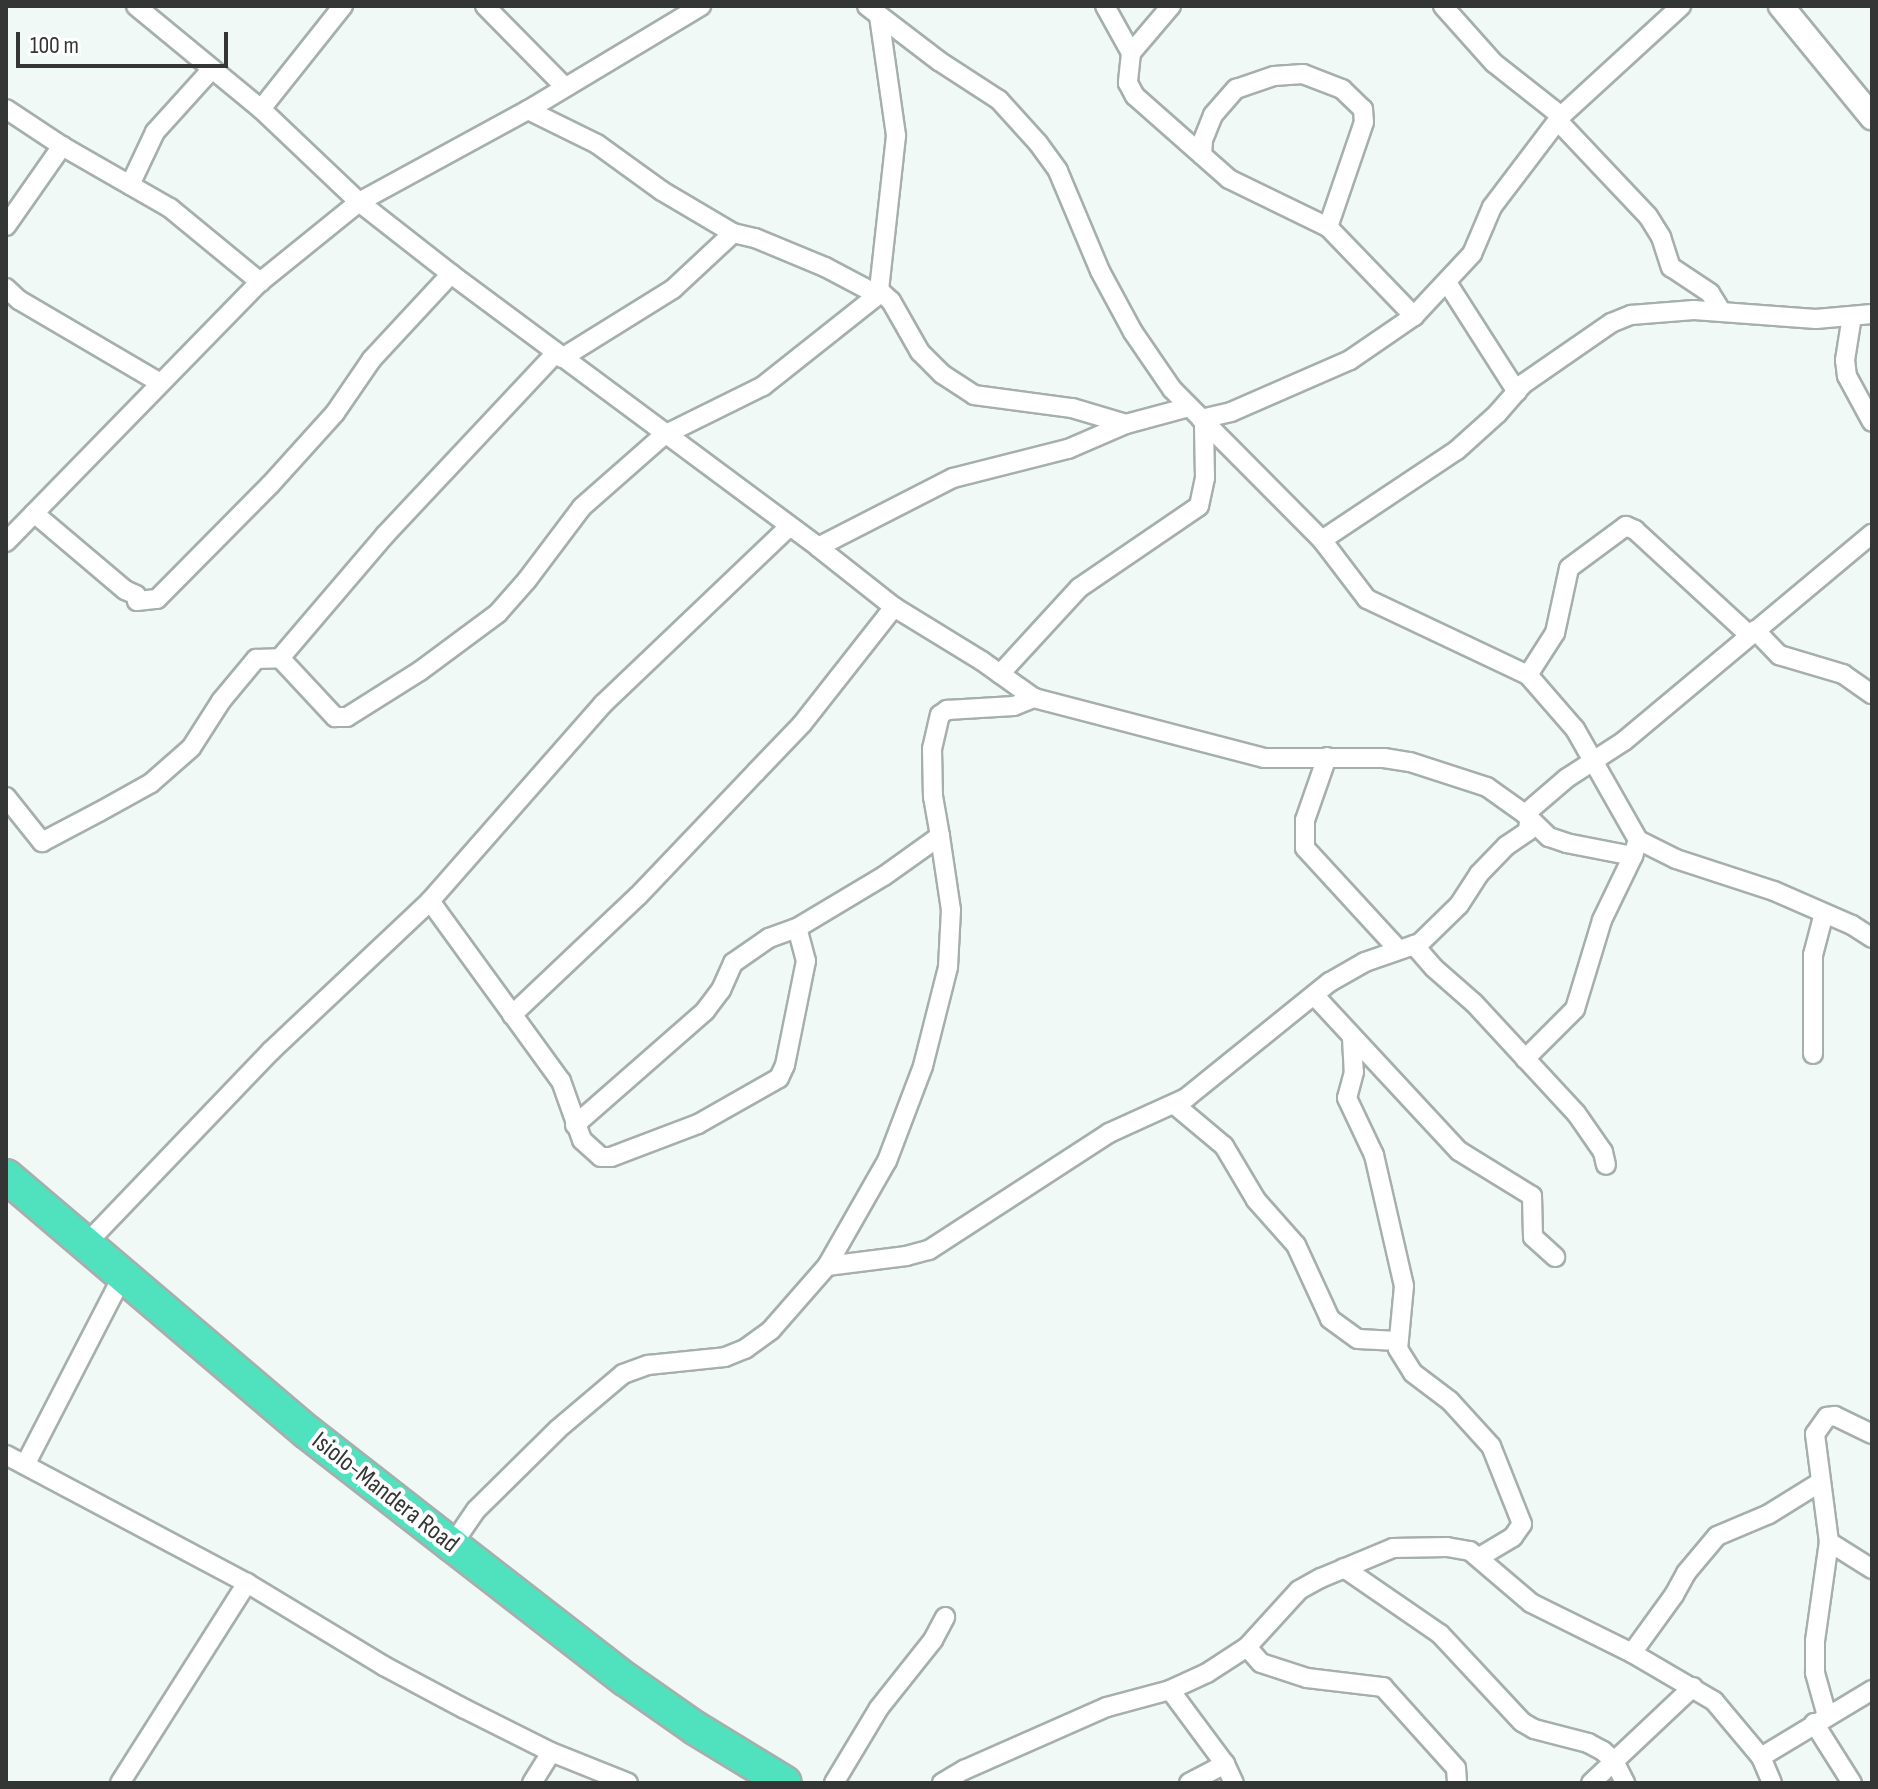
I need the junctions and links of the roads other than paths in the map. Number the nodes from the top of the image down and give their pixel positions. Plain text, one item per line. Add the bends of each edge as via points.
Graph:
1 (343, 6) edge
2 (485, 6) edge
3 (701, 6) edge
4 (1105, 6) edge
5 (1171, 6) edge
6 (1443, 6) edge
7 (1681, 6) edge
8 (1781, 6) edge
9 (144, 8) edge
10 (873, 11) edge
11 (1131, 53) junction
12 (212, 69) junction
13 (564, 86) junction
14 (6, 109) edge
15 (261, 109) junction
16 (528, 110) junction
17 (1872, 117) edge
18 (1560, 119) junction
19 (62, 146) junction
20 (1202, 155) junction
21 (130, 185) junction
22 (359, 202) junction
23 (6, 226) edge
24 (1328, 227) junction
25 (733, 233) junction
26 (451, 274) junction
27 (260, 282) junction
28 (1448, 284) junction
29 (879, 292) junction
30 (10, 298) edge
31 (1722, 312) junction
32 (1872, 314) edge
33 (1414, 316) junction
34 (1852, 316) junction
35 (559, 355) junction
36 (159, 382) junction
37 (1517, 392) junction
38 (1198, 417) junction
39 (1872, 422) edge
40 (1126, 424) junction
41 (664, 435) junction
42 (34, 513) junction
43 (789, 527) junction
44 (1872, 534) edge
45 (1322, 540) junction
46 (6, 542) edge
47 (818, 547) junction
48 (894, 607) junction
49 (1752, 632) junction
50 (280, 658) junction
51 (1000, 674) junction
52 (1528, 675) junction
53 (1872, 694) edge
54 (1034, 698) junction
55 (1327, 757) junction
56 (1595, 761) junction
57 (6, 797) edge
58 (1527, 818) junction
59 (940, 836) junction
60 (1636, 848) junction
61 (430, 901) junction
62 (1824, 913) junction
63 (797, 928) junction
64 (1872, 938) edge
65 (1406, 947) junction
66 (1314, 995) junction
67 (512, 1015) junction
68 (1352, 1038) junction
69 (1813, 1054) dead end
70 (1525, 1059) junction
71 (1175, 1105) junction
72 (575, 1125) junction
73 (1606, 1165) dead end
74 (6, 1176) edge
75 (85, 1245) junction
76 (1555, 1257) dead end
77 (827, 1266) junction
78 (122, 1277) junction
79 (1398, 1341) junction
80 (1872, 1434) edge
81 (6, 1455) edge
82 (25, 1465) junction
83 (1819, 1483) junction
84 (1829, 1542) junction
85 (452, 1545) junction
86 (1480, 1557) junction
87 (1344, 1568) junction
88 (1872, 1569) edge
89 (247, 1583) junction
90 (945, 1617) dead end
91 (1247, 1647) junction
92 (1632, 1653) junction
93 (1693, 1687) junction
94 (1170, 1690) junction
95 (1872, 1690) edge
96 (1821, 1720) junction
97 (551, 1752) junction
98 (1761, 1757) junction
99 (1614, 1761) junction
100 (1225, 1764) junction
101 (120, 1783) edge
102 (532, 1783) edge
103 (628, 1783) edge
104 (785, 1783) edge
105 (834, 1783) edge
106 (942, 1783) edge
107 (1189, 1783) edge
108 (1234, 1783) edge
109 (1457, 1783) edge
110 (1591, 1783) edge
111 (1625, 1783) edge
112 (1772, 1783) edge
113 (1852, 1783) edge

1 - 15 street
2 - 13 street
3 - 13 street
4 - 11 street
5 - 11 street
6 - 18 street via 1494,63
7 - 18 street
8 - 17 main road
9 - 12 street
10 - 29 street via 896,136
10 - 38 street via 999,100 1038,143 1064,183 1100,271 1133,332
11 - 20 street via 1128,83 1135,96
12 - 15 street
12 - 21 street via 155,132
13 - 16 street
14 - 19 street
15 - 22 street
16 - 22 street
16 - 25 street via 597,144
18 - 28 street via 1492,207 1472,254
18 - 31 street via 1648,216 1671,267 1710,293
19 - 21 street
19 - 23 street
20 - 24 street via 1229,179
20 - 24 street via 1213,115 1236,89 1274,76 1303,74 1342,89 1363,109 1364,122
21 - 27 street via 189,222
22 - 26 street
22 - 27 street
24 - 33 street
25 - 29 street
25 - 35 street via 673,289
26 - 35 street
26 - 42 street via 372,359 335,413 270,485 157,599 137,601
27 - 36 street
28 - 33 street
28 - 37 street
29 - 40 street via 891,301 920,352 974,395 1072,408
29 - 41 street via 763,386
30 - 36 street
31 - 34 street via 1816,319
31 - 37 street via 1631,315 1579,344
32 - 34 street
33 - 38 street via 1350,360 1231,412
34 - 39 street via 1847,376
35 - 41 street
35 - 50 street via 385,535
36 - 42 street
37 - 45 street via 1457,450
38 - 40 street
38 - 45 street
38 - 51 street via 1205,478 1199,506 1079,588
40 - 47 street via 1087,443 953,478
41 - 43 street
41 - 50 street via 582,507 498,613 347,717 335,717
42 - 46 street
43 - 47 street
43 - 61 street via 603,704
44 - 49 street
45 - 52 street via 1367,599
47 - 48 street
48 - 51 street
48 - 67 street via 802,724 638,896
49 - 52 street via 1626,526 1569,568 1555,633
49 - 53 street via 1779,655 1843,674
49 - 56 street
50 - 57 street via 256,659 191,748 151,783 47,840 42,842
51 - 54 street
52 - 56 street via 1559,707
54 - 55 street via 1247,755 1282,760
54 - 59 street via 1014,706 947,710 940,715 932,749
55 - 58 street via 1384,758 1436,768 1487,787
55 - 65 street via 1305,820 1305,848
56 - 58 street via 1567,778
56 - 60 street
58 - 60 street via 1549,837 1566,843
58 - 65 street via 1528,831 1479,874 1453,911
59 - 63 street
59 - 77 street via 951,910 948,967 923,1066 887,1161
60 - 62 street via 1774,891
60 - 70 street via 1602,920 1575,1009
61 - 67 street
61 - 75 street via 271,1051
62 - 64 street
62 - 69 street via 1813,955
63 - 72 street via 769,938 733,963 705,1011
63 - 72 street via 806,961 779,1078 698,1124 611,1157 589,1148
65 - 66 street via 1356,966
65 - 70 street via 1474,1003
66 - 68 street
66 - 71 street
67 - 72 street via 561,1081
68 - 76 street via 1459,1151 1532,1196 1533,1237
68 - 79 street via 1354,1072 1347,1098 1374,1155 1397,1248 1405,1300
70 - 73 street via 1576,1113
71 - 77 street via 1109,1133 929,1250
71 - 79 street via 1224,1146 1256,1200 1296,1245 1330,1319 1358,1339
74 - 75 highway, Isiolo-Mandera Road
75 - 78 highway, Isiolo-Mandera Road
77 - 85 street via 780,1320 745,1349 623,1374 476,1510
78 - 82 street
78 - 85 highway, Isiolo-Mandera Road
79 - 86 street via 1413,1373 1450,1401 1491,1446 1512,1495 1522,1524 1513,1537
80 - 83 street via 1827,1417 1815,1434
81 - 82 street
82 - 89 street
83 - 84 street
83 - 92 street via 1769,1514 1717,1536
84 - 88 street
84 - 96 street via 1815,1662
85 - 104 highway, Isiolo-Mandera Road via 625,1679
86 - 87 street via 1447,1547 1393,1548
86 - 92 street via 1531,1603
87 - 91 street via 1299,1590
87 - 99 street via 1440,1634 1522,1722 1588,1743
89 - 97 street via 384,1666
89 - 101 street
90 - 105 street via 879,1708
91 - 94 street
91 - 109 street via 1261,1663 1324,1683 1383,1687 1456,1768
92 - 93 street
93 - 98 street via 1735,1721
93 - 99 street
94 - 100 street
94 - 106 street via 1107,1707
95 - 96 street
96 - 98 street
96 - 113 street
97 - 102 street
97 - 103 street
98 - 112 street
99 - 110 street
99 - 111 street
100 - 107 street
100 - 108 street

